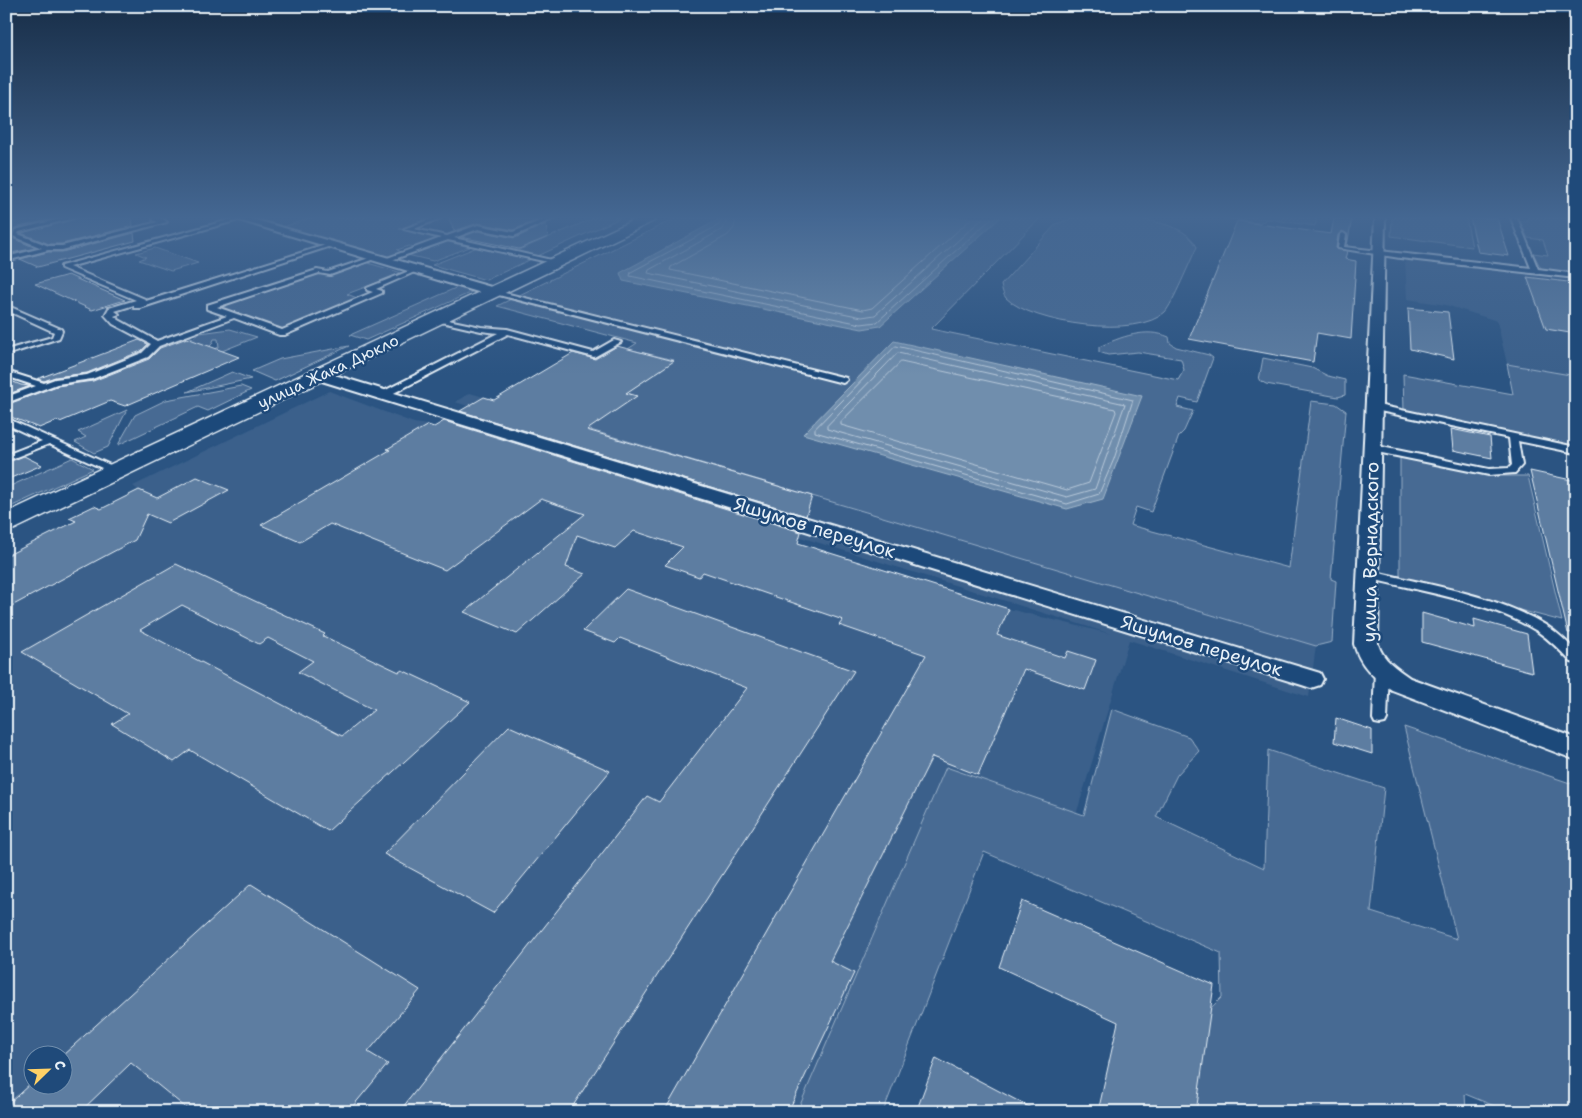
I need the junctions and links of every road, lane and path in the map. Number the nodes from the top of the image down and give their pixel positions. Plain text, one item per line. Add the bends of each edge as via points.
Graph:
1 (72, 270) edge
2 (251, 270) edge
3 (341, 270) edge
4 (416, 270) joint
5 (540, 270) edge
6 (1377, 270) edge
7 (1536, 270) edge
8 (1576, 272) edge
9 (1561, 274) junction
10 (1576, 276) edge
11 (493, 292) junction
12 (6, 307) edge
13 (109, 315) junction
14 (234, 316) junction
15 (437, 319) junction
16 (507, 331) junction
17 (617, 342) dead end
18 (156, 344) junction
19 (6, 353) edge
20 (6, 373) edge
21 (318, 375) junction
22 (843, 380) dead end
23 (45, 386) junction
24 (383, 395) junction
25 (6, 400) edge
26 (1373, 407) junction
27 (6, 421) edge
28 (1513, 437) junction
29 (49, 441) junction
30 (1372, 448) junction
31 (1576, 450) edge
32 (6, 458) edge
33 (116, 471) junction
34 (6, 523) edge
35 (1368, 574) junction
36 (1576, 659) edge
37 (1382, 670) junction
38 (1311, 678) dead end
39 (1380, 719) dead end
40 (1576, 749) edge

1 - 13 lane via 143,300 112,310
2 - 13 lane
3 - 14 lane via 328,274 319,271 210,307
4 - 11 street
4 - 14 lane via 369,289 380,292 282,333
5 - 11 street, улица Жака Дюкло
6 - 26 street, улица Вернадского
7 - 9 lane
8 - 9 lane
9 - 10 lane
11 - 15 street, улица Жака Дюкло
11 - 22 lane
12 - 19 lane via 58,331 55,338
13 - 18 lane
14 - 18 lane
15 - 16 lane
15 - 21 street, улица Жака Дюкло
16 - 17 lane via 594,355
16 - 24 lane
18 - 23 lane via 145,355 88,377
20 - 23 lane
21 - 24 street, Яшумов переулок
21 - 33 street, улица Жака Дюкло
23 - 25 lane
24 - 38 street, Яшумов переулок
26 - 28 lane
26 - 30 street, улица Вернадского
27 - 29 lane
28 - 30 lane via 1517,465 1512,471 1489,472
28 - 31 lane
29 - 32 lane
29 - 33 lane
30 - 35 street, улица Вернадского
33 - 34 street, улица Жака Дюкло
35 - 36 lane via 1515,616 1538,627
35 - 37 street, улица Вернадского via 1366,644 1369,657
37 - 39 lane
37 - 40 street, улица Вернадского via 1402,684

